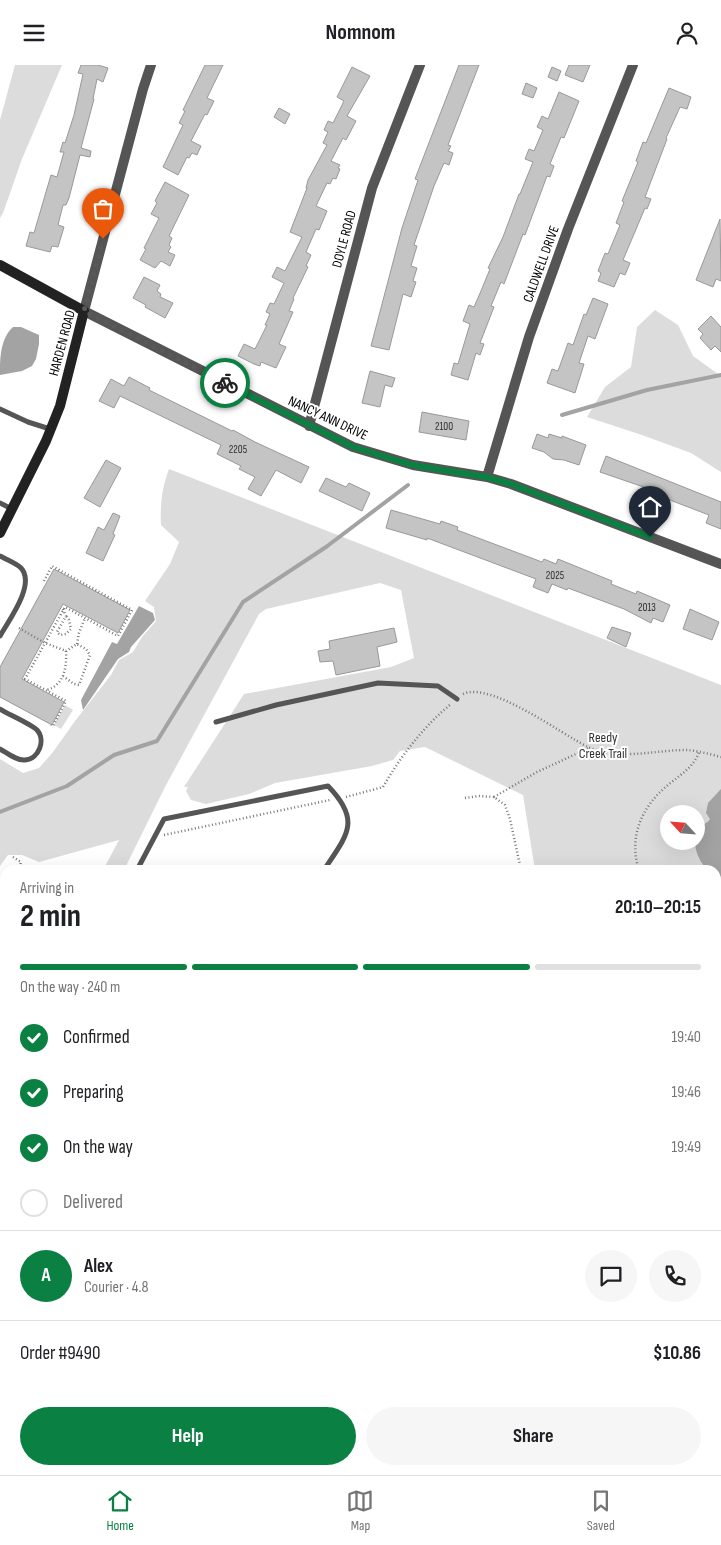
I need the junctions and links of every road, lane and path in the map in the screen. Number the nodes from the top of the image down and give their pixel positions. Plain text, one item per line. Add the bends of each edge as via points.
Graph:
1 (151, 65) edge
2 (420, 65) edge
3 (633, 65) edge
4 (0, 265) edge
5 (84, 311) junction
6 (0, 409) edge
7 (310, 426) junction
8 (51, 430) junction
9 (486, 477) junction
10 (0, 503) edge
11 (12, 509) junction
12 (2, 525) edge
13 (0, 556) edge
14 (721, 564) edge
15 (44, 581) dead end
16 (64, 609) junction
17 (66, 616) junction
18 (85, 618) junction
19 (19, 628) dead end
20 (0, 636) edge
21 (45, 643) junction
22 (77, 643) junction
23 (66, 651) junction
24 (63, 676) junction
25 (46, 691) junction
26 (457, 699) junction
27 (0, 709) edge
28 (216, 721) dead end
29 (50, 725) dead end
30 (589, 748) junction
31 (0, 749) edge
32 (699, 752) junction
33 (721, 757) edge
34 (348, 796) dead end
35 (494, 797) junction
36 (465, 798) dead end
37 (330, 800) dead end
38 (155, 837) junction
39 (13, 857) dead end
40 (20, 865) edge
41 (140, 865) edge
42 (327, 865) edge
43 (520, 865) edge
44 (637, 865) edge

1 - 5 street, HARDEN ROAD
2 - 7 street, DOYLE ROAD via 370,197
3 - 9 street, CALDWELL DRIVE via 529,337
4 - 5 street, NANCY ANN DRIVE
5 - 7 street, NANCY ANN DRIVE
5 - 8 street, HARDEN ROAD
6 - 8 lane
7 - 9 street, NANCY ANN DRIVE via 353,447 412,465
8 - 11 street, HARDEN ROAD
9 - 14 street, NANCY ANN DRIVE
10 - 11 lane
11 - 12 street, HARDEN ROAD
13 - 20 lane via 20,567 26,576 26,589
15 - 18 path via 52,566 132,610 118,636
16 - 17 path
16 - 18 path
16 - 21 path
17 - 17 path via 58,632 60,635 71,629
18 - 22 path
19 - 21 path
21 - 23 path
21 - 25 path via 25,679
22 - 23 path
22 - 24 path via 90,655 81,682 77,685
23 - 24 path
24 - 25 path
25 - 29 path via 66,701
26 - 28 lane via 438,686 378,683
26 - 30 path via 471,692 492,695
26 - 34 path via 407,750 383,787
27 - 31 lane via 37,729 42,739 40,750 26,760
30 - 32 path via 626,754
30 - 35 path via 537,772
32 - 33 path
32 - 44 path via 694,763 654,797 642,815 635,841
35 - 36 path
35 - 43 path via 505,805 508,812
37 - 38 path
38 - 41 lane
38 - 42 lane via 164,819 328,786 345,805 349,821 343,841
39 - 40 path via 21,862

